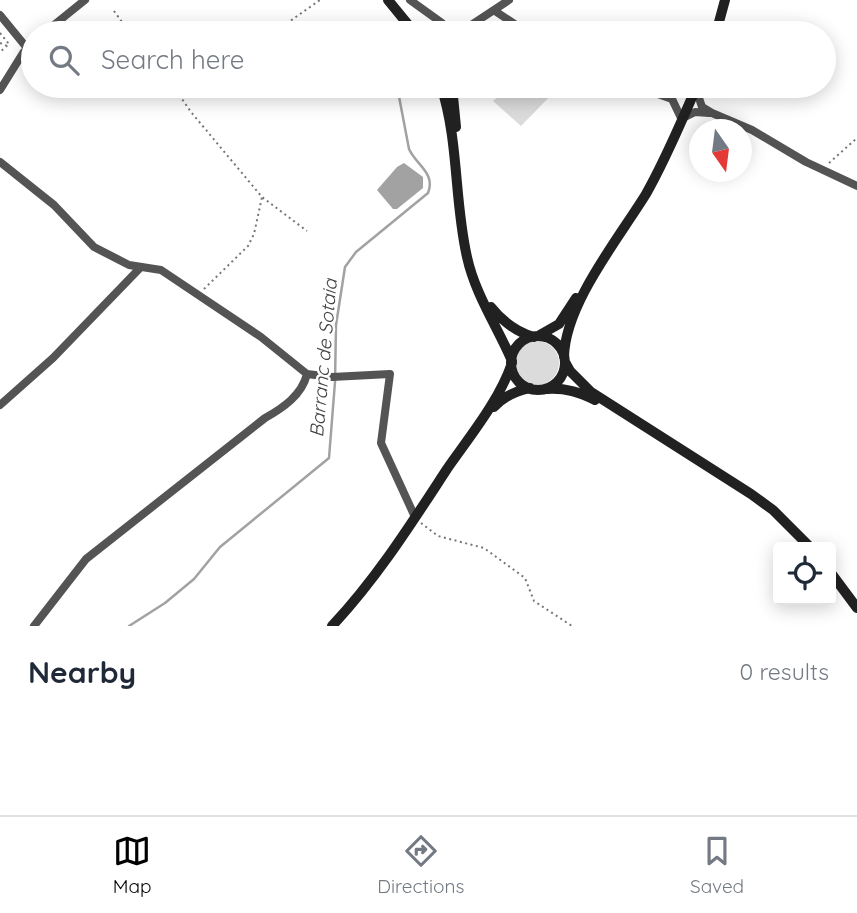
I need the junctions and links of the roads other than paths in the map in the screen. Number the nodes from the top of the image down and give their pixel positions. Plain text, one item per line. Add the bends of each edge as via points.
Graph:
1 (85, 0) edge
2 (388, 0) edge
3 (410, 0) edge
4 (509, 0) edge
5 (725, 0) edge
6 (495, 11) junction
7 (0, 15) edge
8 (59, 21) edge
9 (405, 21) edge
10 (439, 21) edge
11 (476, 21) edge
12 (510, 21) edge
13 (719, 21) edge
14 (21, 36) edge
15 (21, 58) edge
16 (0, 90) edge
17 (443, 98) edge
18 (453, 98) edge
19 (669, 98) edge
20 (691, 98) edge
21 (699, 98) edge
22 (712, 113) junction
23 (682, 119) junction
24 (453, 147) junction
25 (0, 162) edge
26 (857, 186) edge
27 (140, 268) junction
28 (597, 271) junction
29 (478, 291) junction
30 (536, 336) junction
31 (565, 359) junction
32 (512, 362) junction
33 (307, 374) junction
34 (530, 388) junction
35 (545, 389) junction
36 (0, 404) edge
37 (630, 419) junction
38 (478, 425) junction
39 (415, 517) junction
40 (805, 542) edge
41 (836, 580) edge
42 (857, 608) edge
43 (34, 626) edge
44 (332, 626) edge

1 - 8 street
2 - 9 main road
3 - 10 street
4 - 6 street
5 - 13 main road
6 - 11 street
6 - 12 street
7 - 14 street
15 - 16 street
17 - 24 main road
18 - 24 main road
19 - 23 street
20 - 23 main road
21 - 22 street via 702,107
22 - 23 street via 695,112
22 - 26 street
23 - 28 main road via 647,191
24 - 29 main road via 466,255
25 - 27 street via 54,205 94,247
27 - 33 street via 161,270
27 - 36 street via 53,358
28 - 30 main road via 559,324
28 - 31 main road via 568,328
29 - 30 main road via 507,324
29 - 32 main road
30 - 31 main road via 558,345
30 - 32 main road via 520,343
31 - 35 main road via 560,379
31 - 37 main road via 585,387
32 - 34 main road via 513,373
32 - 38 main road
33 - 39 street via 390,374 381,443
33 - 43 street via 305,384 280,410 86,559
34 - 35 main road
34 - 38 main road via 500,400
35 - 37 main road via 572,390
37 - 40 main road via 751,494
38 - 39 main road
39 - 44 main road via 374,579
41 - 42 main road

